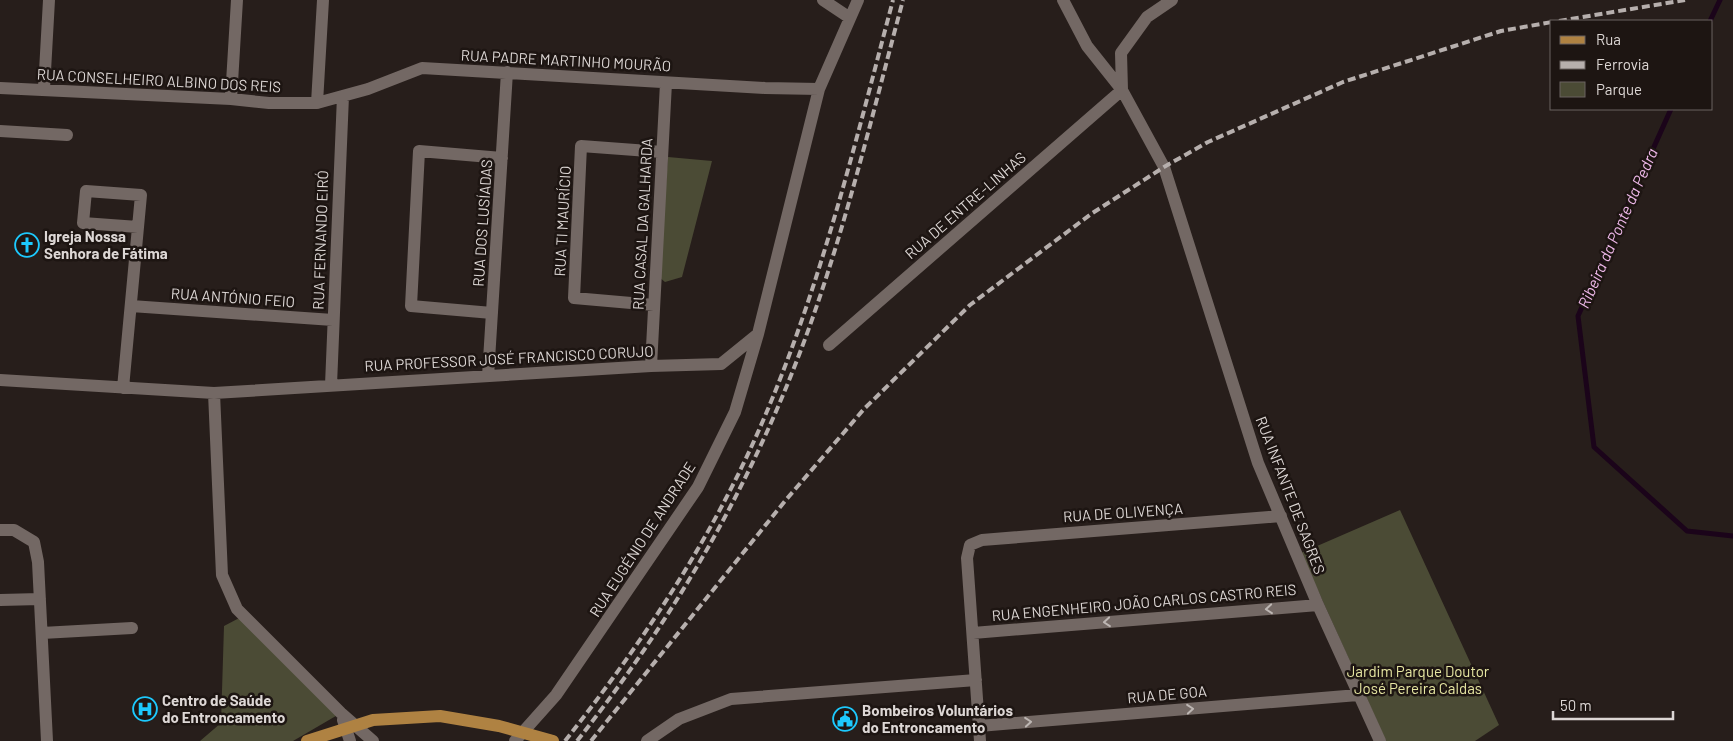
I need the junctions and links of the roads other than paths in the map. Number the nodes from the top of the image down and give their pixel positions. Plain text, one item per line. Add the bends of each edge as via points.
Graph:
1 (49, 0) edge
2 (237, 0) edge
3 (323, 0) edge
4 (823, 0) edge
5 (858, 0) edge
6 (1063, 0) edge
7 (1172, 0) edge
8 (850, 18) junction
9 (507, 72) junction
10 (666, 83) junction
11 (0, 88) edge
12 (44, 89) junction
13 (819, 89) junction
14 (1122, 90) junction
15 (343, 96) junction
16 (231, 100) junction
17 (317, 104) junction
18 (0, 132) edge
19 (67, 135) dead end
20 (662, 152) junction
21 (502, 158) junction
22 (138, 227) junction
23 (654, 305) junction
24 (131, 306) junction
25 (492, 313) junction
26 (333, 320) junction
27 (758, 334) junction
28 (828, 345) dead end
29 (651, 366) junction
30 (488, 376) junction
31 (0, 380) edge
32 (331, 385) junction
33 (122, 388) junction
34 (214, 393) junction
35 (1281, 516) junction
36 (0, 530) edge
37 (40, 599) junction
38 (0, 600) edge
39 (1318, 605) junction
40 (132, 628) dead end
41 (42, 633) junction
42 (973, 633) junction
43 (976, 680) junction
44 (1358, 695) junction
45 (341, 713) junction
46 (980, 726) junction
47 (310, 740) edge
48 (47, 741) edge
49 (350, 741) edge
50 (373, 741) edge
51 (515, 741) edge
52 (553, 741) edge
53 (647, 741) edge
54 (980, 741) edge
55 (1380, 741) edge

1 - 12 street
2 - 16 street
3 - 17 street
4 - 8 street
5 - 8 street
6 - 14 street, RUA INFANTE DE SAGRES via 1087,46
7 - 14 street via 1147,17 1121,53
8 - 13 street
9 - 10 street, RUA PADRE MARTINHO MOURÃO
9 - 15 street, RUA PADRE MARTINHO MOURÃO via 422,68
9 - 21 street, RUA DOS LUSÍADAS
10 - 13 street, RUA PADRE MARTINHO MOURÃO
10 - 20 street, RUA CASAL DA GALHARDA
11 - 12 street, RUA CONSELHEIRO ALBINO DOS REIS
12 - 16 street, RUA CONSELHEIRO ALBINO DOS REIS
13 - 27 street
14 - 28 street, RUA DE ENTRE-LINHAS
14 - 35 street, RUA INFANTE DE SAGRES via 1164,167 1258,463
15 - 17 street, RUA PADRE MARTINHO MOURÃO
15 - 26 street, RUA FERNANDO EIRÓ
16 - 17 street, RUA CONSELHEIRO ALBINO DOS REIS
18 - 19 street
20 - 23 street, RUA CASAL DA GALHARDA
20 - 23 street, RUA TI MAURÍCIO via 581,146 574,298
21 - 25 street, RUA DOS LUSÍADAS
21 - 25 street via 419,151 411,306
22 - 22 street via 83,223 86,191 140,195
22 - 24 street
23 - 29 street, RUA CASAL DA GALHARDA
24 - 26 street, RUA ANTÓNIO FEIO
24 - 33 street
25 - 30 street, RUA DOS LUSÍADAS
26 - 32 street, RUA FERNANDO EIRÓ
27 - 29 street, RUA PROFESSOR JOSÉ FRANCISCO CORUJO via 721,364
27 - 51 street, RUA EUGÉNIO DE ANDRADE via 735,412 698,487 556,695
29 - 30 street, RUA PROFESSOR JOSÉ FRANCISCO CORUJO
30 - 32 street, RUA PROFESSOR JOSÉ FRANCISCO CORUJO
31 - 33 street, RUA PROFESSOR JOSÉ FRANCISCO CORUJO
32 - 34 street, RUA PROFESSOR JOSÉ FRANCISCO CORUJO
33 - 34 street, RUA PROFESSOR JOSÉ FRANCISCO CORUJO
34 - 45 street via 222,576 243,616
35 - 39 street, RUA INFANTE DE SAGRES
35 - 42 street, RUA DE OLIVENÇA via 982,540 970,545 967,558
36 - 37 street via 14,530 34,542
37 - 38 street
37 - 41 street
39 -> 42 street, RUA ENGENHEIRO JOÃO CARLOS CASTRO REIS
39 - 44 street, RUA INFANTE DE SAGRES
40 - 41 street
41 - 48 street
42 - 43 street
43 - 46 street
43 - 53 street via 731,699 679,719
46 -> 44 street, RUA DE GOA
44 - 55 street, RUA INFANTE DE SAGRES
45 - 49 street
45 - 50 street
46 - 54 street
47 - 52 main road via 373,720 440,716 499,726

